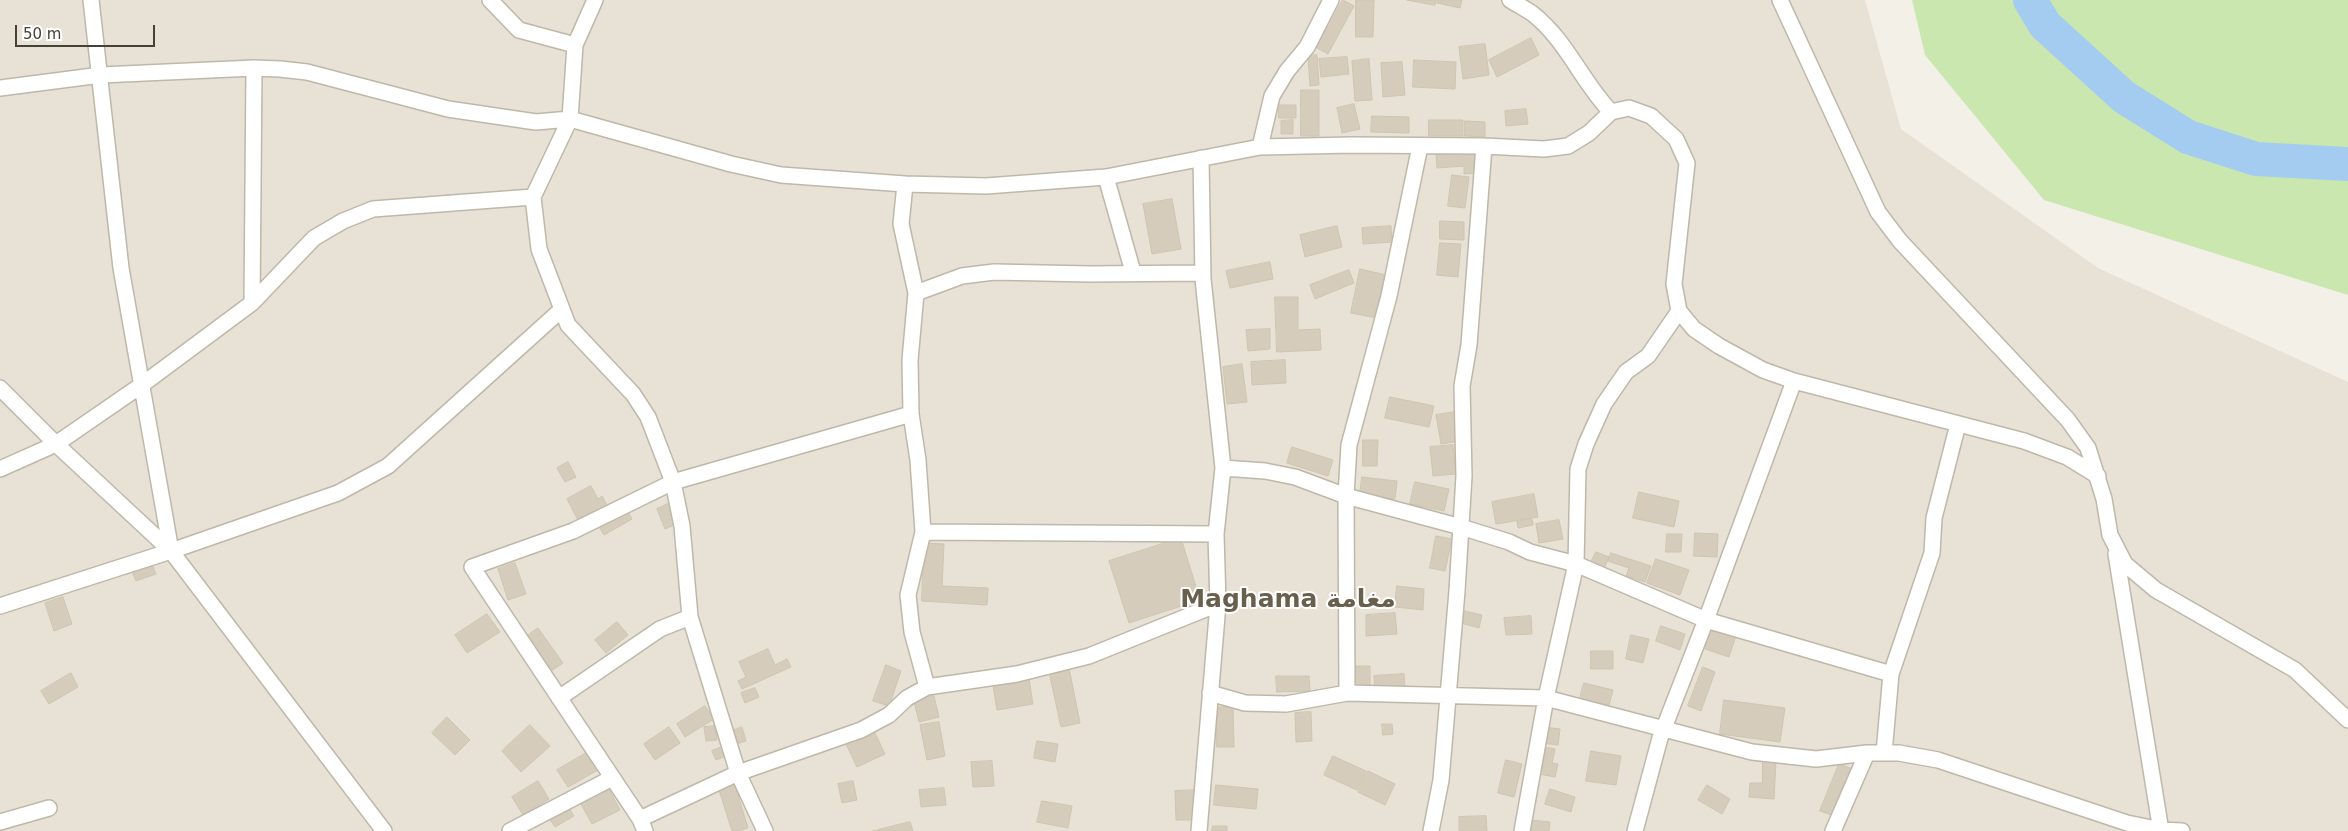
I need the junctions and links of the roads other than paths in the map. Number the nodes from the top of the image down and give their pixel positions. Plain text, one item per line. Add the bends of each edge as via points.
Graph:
1 (91, 0) edge
2 (490, 0) edge
3 (596, 0) edge
4 (1331, 0) edge
5 (1510, 0) edge
6 (1780, 0) edge
7 (574, 45) junction
8 (254, 68) junction
9 (101, 75) junction
10 (0, 88) edge
11 (1611, 112) junction
12 (570, 119) junction
13 (1420, 146) junction
14 (1484, 146) junction
15 (1260, 147) junction
16 (1201, 158) junction
17 (1106, 177) junction
18 (905, 184) junction
19 (533, 198) junction
20 (1133, 272) junction
21 (1203, 273) junction
22 (916, 293) junction
23 (252, 303) junction
24 (562, 310) junction
25 (1680, 311) junction
26 (1794, 381) junction
27 (142, 384) junction
28 (0, 388) edge
29 (912, 414) junction
30 (1958, 424) junction
31 (56, 444) junction
32 (1223, 468) junction
33 (0, 469) edge
34 (2098, 476) junction
35 (673, 482) junction
36 (1346, 496) junction
37 (1461, 527) junction
38 (923, 532) junction
39 (1216, 534) junction
40 (2115, 547) junction
41 (171, 551) junction
42 (1576, 564) junction
43 (1218, 604) junction
44 (0, 606) edge
45 (690, 617) junction
46 (1706, 620) junction
47 (1891, 674) junction
48 (927, 687) junction
49 (1210, 693) junction
50 (1347, 693) junction
51 (1447, 696) junction
52 (559, 698) junction
53 (1546, 698) junction
54 (2348, 720) edge
55 (1663, 730) junction
56 (1867, 753) junction
57 (1884, 753) junction
58 (738, 773) junction
59 (612, 778) junction
60 (49, 808) dead end
61 (0, 822) edge
62 (643, 825) edge
63 (384, 831) edge
64 (510, 831) edge
65 (765, 831) edge
66 (1200, 831) edge
67 (1431, 831) edge
68 (1522, 831) edge
69 (1635, 831) edge
70 (1832, 831) edge
71 (2161, 831) edge
72 (2182, 831) edge

1 - 9 street
2 - 7 street via 519,30
3 - 7 street
4 - 15 street via 1307,47 1272,96
5 - 11 street via 1533,14 1552,32 1596,96
6 - 34 street via 1878,212 1900,241 2068,420 2088,448
7 - 12 street
8 - 9 street
8 - 12 street via 307,72 448,108 506,118 536,122
8 - 23 street
9 - 10 street
9 - 27 street via 121,268
11 - 14 street via 1568,146 1544,149
11 - 25 street via 1628,108 1651,116 1676,139 1687,163 1674,284
12 - 18 street via 781,176
12 - 19 street
13 - 14 street
13 - 15 street
13 - 36 street via 1389,296 1349,444
14 - 37 street via 1469,345 1462,386
15 - 16 street
16 - 17 street
16 - 21 street
17 - 18 street via 986,186
17 - 20 street
18 - 22 street via 902,224
19 - 23 street via 373,209 314,238
19 - 24 street via 539,250
20 - 21 street
20 - 22 street via 994,272 962,276
21 - 32 street
22 - 29 street via 910,360
23 - 27 street
24 - 35 street via 568,325 633,394 648,417
24 - 41 street via 388,466 338,493
25 - 26 street via 1694,329 1720,346 1763,370
25 - 42 street via 1648,356 1626,372 1604,404 1586,444 1578,468
26 - 30 street
26 - 46 street
27 - 31 street
27 - 41 street
28 - 31 street
29 - 35 street
29 - 38 street
30 - 34 street via 2024,441 2068,457
30 - 47 street via 1934,518 1932,552
31 - 33 street
31 - 41 street
32 - 36 street via 1295,477
32 - 39 street
34 - 40 street
35 - 45 street via 682,526
35 - 52 street via 573,531 472,567
36 - 37 street
36 - 50 street
37 - 42 street via 1530,552
37 - 51 street
38 - 39 street
38 - 48 street via 908,595 912,632
39 - 43 street
40 - 54 street via 2125,564 2156,590 2295,670
40 - 71 street
41 - 44 street
41 - 63 street
42 - 46 street
42 - 53 street
43 - 48 street via 1081,658 1017,674
43 - 49 street
45 - 52 street via 660,629
45 - 58 street
46 - 47 street
46 - 55 street
47 - 57 street
48 - 58 street via 907,698 889,715 861,730
49 - 50 street via 1245,703 1286,704
49 - 66 street
50 - 51 street
51 - 53 street
51 - 67 street via 1441,780
52 - 59 street
53 - 55 street
53 - 68 street
55 - 56 street via 1786,757 1816,759
55 - 69 street
56 - 57 street
56 - 70 street
57 - 71 street via 1938,760 2127,823
58 - 62 street
58 - 65 street
59 - 62 street
59 - 64 street
60 - 61 street
71 - 72 street

